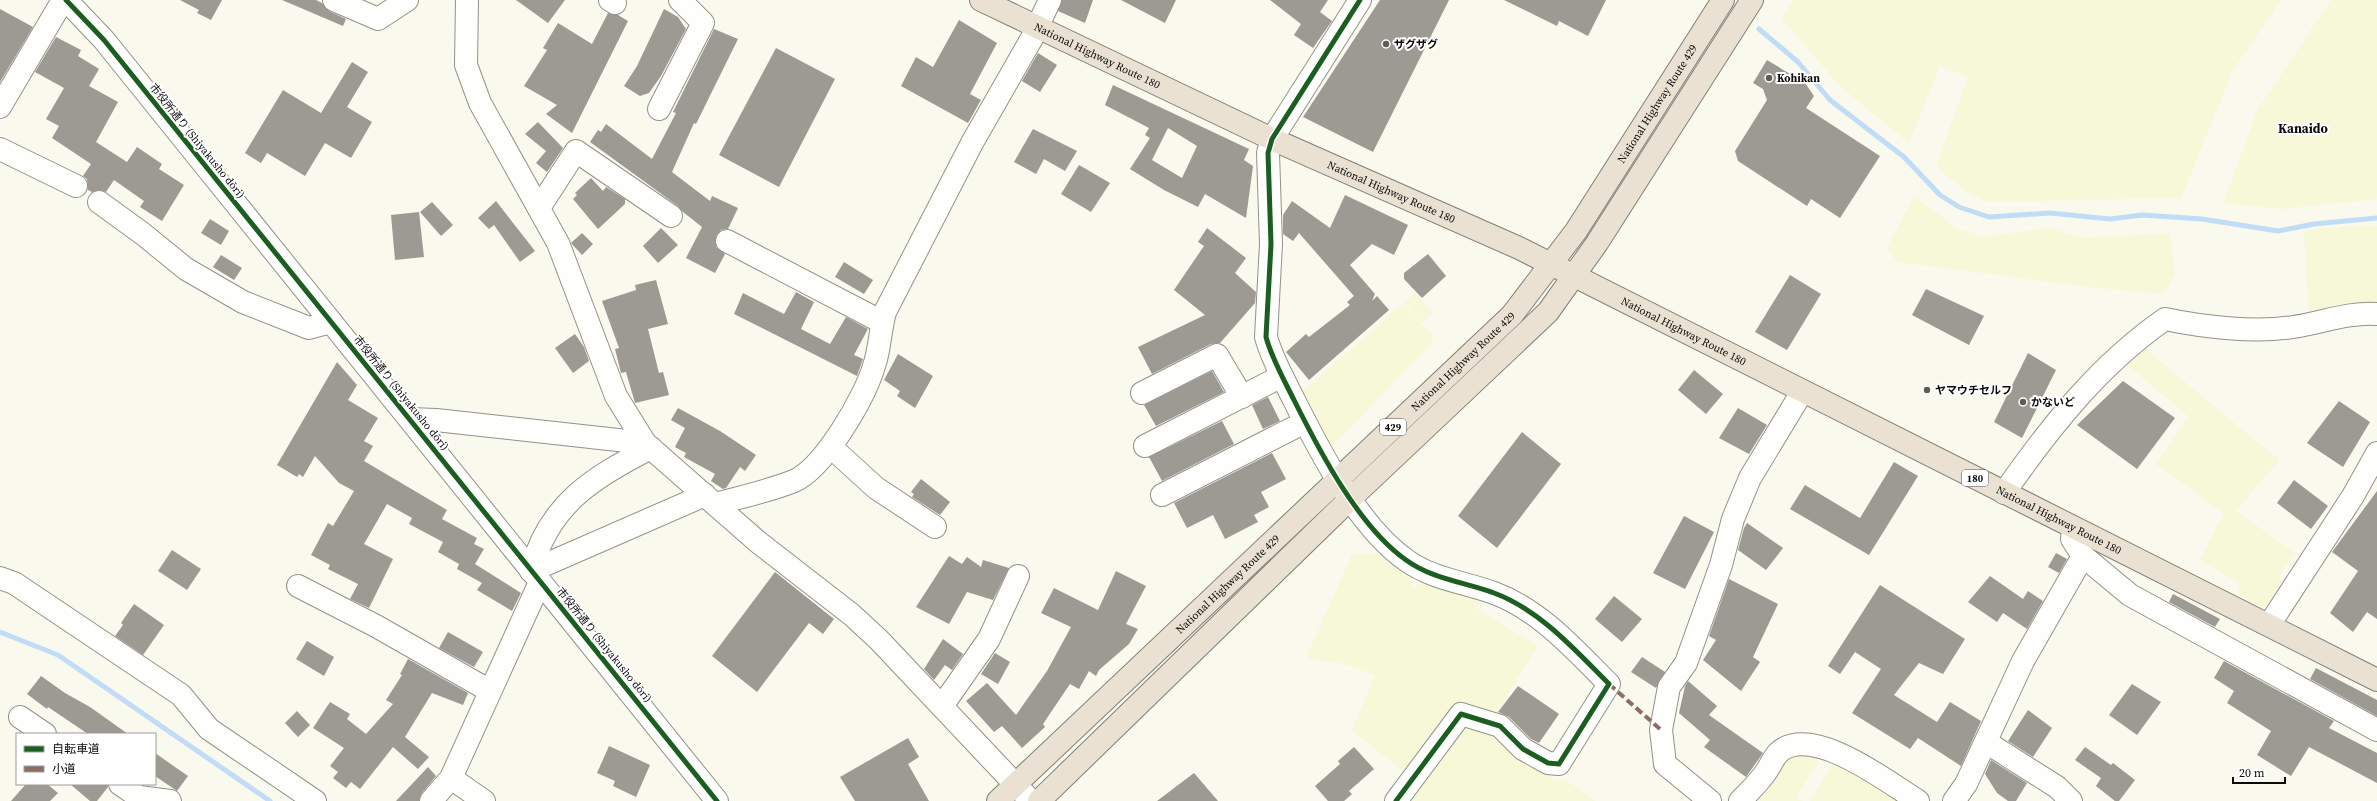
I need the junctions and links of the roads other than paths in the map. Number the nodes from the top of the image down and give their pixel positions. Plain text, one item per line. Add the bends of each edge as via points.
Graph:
1 (63, 0) edge
2 (66, 0) edge
3 (334, 0) edge
4 (407, 0) edge
5 (467, 0) edge
6 (680, 0) edge
7 (981, 0) edge
8 (1050, 0) edge
9 (1360, 0) edge
10 (1723, 0) edge
11 (1752, 0) edge
12 (1037, 27) junction
13 (0, 107) edge
14 (659, 109) dead end
15 (1272, 139) junction
16 (0, 149) edge
17 (76, 186) dead end
18 (98, 202) dead end
19 (539, 208) junction
20 (671, 216) dead end
21 (727, 241) dead end
22 (1550, 264) junction
23 (1574, 276) junction
24 (2377, 314) edge
25 (331, 322) junction
26 (882, 322) junction
27 (1282, 376) junction
28 (1802, 392) junction
29 (1142, 393) dead end
30 (1242, 397) junction
31 (410, 419) junction
32 (1305, 422) junction
33 (648, 446) junction
34 (1145, 446) dead end
35 (831, 447) junction
36 (2377, 453) edge
37 (1338, 478) junction
38 (2004, 493) junction
39 (1162, 495) dead end
40 (1351, 498) junction
41 (710, 500) junction
42 (935, 527) dead end
43 (2073, 528) junction
44 (2083, 556) junction
45 (1018, 576) dead end
46 (536, 577) junction
47 (0, 578) edge
48 (298, 586) dead end
49 (2269, 625) junction
50 (2377, 680) edge
51 (490, 691) junction
52 (942, 706) junction
53 (20, 717) dead end
54 (2377, 730) edge
55 (44, 733) edge
56 (1986, 742) junction
57 (451, 778) junction
58 (1015, 784) junction
59 (121, 785) edge
60 (163, 800) edge
61 (315, 801) edge
62 (431, 801) edge
63 (484, 801) edge
64 (717, 801) edge
65 (998, 801) edge
66 (1031, 801) edge
67 (1038, 801) edge
68 (1396, 801) edge
69 (1710, 801) edge
70 (1740, 801) edge
71 (1918, 801) edge
72 (1954, 801) edge
73 (2072, 801) edge

1 - 13 street
2 - 25 street, 市役所通り (Shiyakusho dōri) via 104,40
3 - 4 street via 378,19
5 - 19 street via 466,65 480,102
6 - 14 street via 703,23
7 - 12 highway, National Highway Route 180 / 180
8 - 12 street
9 - 15 street
10 - 22 highway, National Highway Route 429 / 429 via 1576,231
11 - 23 highway, National Highway Route 429 / 429
12 - 15 highway, National Highway Route 180 / 180
12 - 26 street via 972,143
15 - 22 highway, National Highway Route 180 / 180
15 - 27 street via 1268,153 1272,201 1266,337
16 - 17 street
18 - 25 street via 186,269 243,302 309,328
19 - 20 street via 576,151
19 - 33 street via 558,243 616,396
21 - 26 street
22 - 23 highway, National Highway Route 180 / 180
22 - 37 highway, National Highway Route 429 / 429 via 1512,315
23 - 28 highway, National Highway Route 180 / 180
23 - 40 highway, National Highway Route 429 / 429 via 1548,312
24 - 38 street via 2359,312 2291,328 2254,329 2165,319 2146,332 2100,373 2049,430
25 - 31 street, 市役所通り (Shiyakusho dōri)
26 - 35 street via 875,365 865,389
27 - 30 street
27 - 32 street
28 - 38 highway, National Highway Route 180 / 180
28 - 69 street via 1750,478 1733,519 1721,565 1686,663 1669,687 1661,730 1665,764
29 - 30 street via 1217,354
30 - 34 street
31 - 33 street
31 - 46 street, 市役所通り (Shiyakusho dōri)
32 - 37 street
32 - 39 street
33 - 41 street
33 - 46 street via 590,483 556,516 538,546
35 - 41 street via 822,458 795,480
35 - 42 street via 876,488
36 - 49 street via 2353,496
37 - 40 street
37 - 58 highway, National Highway Route 429 / 429
38 - 43 highway, National Highway Route 180 / 180
40 - 67 highway, National Highway Route 429 / 429
40 - 68 street via 1379,536 1406,560 1435,576 1494,593 1527,610 1556,632 1609,684 1559,764 1548,763 1523,749 1500,726 1461,714
41 - 46 street
41 - 52 street via 858,620
43 - 44 street via 2072,539
43 - 49 highway, National Highway Route 180 / 180
44 - 54 street via 2130,595
44 - 56 street via 2023,661
45 - 52 street via 989,639
46 - 51 street
46 - 64 street, 市役所通り (Shiyakusho dōri)
47 - 61 street via 14,583 181,695 209,729
48 - 51 street via 376,626
49 - 50 highway, National Highway Route 180 / 180
51 - 57 street
52 - 58 street
53 - 55 street
56 - 72 street via 1966,784
56 - 73 street via 2057,787
57 - 62 street
57 - 63 street
58 - 65 highway, National Highway Route 429 / 429
58 - 66 street
59 - 60 street via 139,797
70 - 71 street via 1763,777 1779,753 1795,745 1818,746 1849,758

